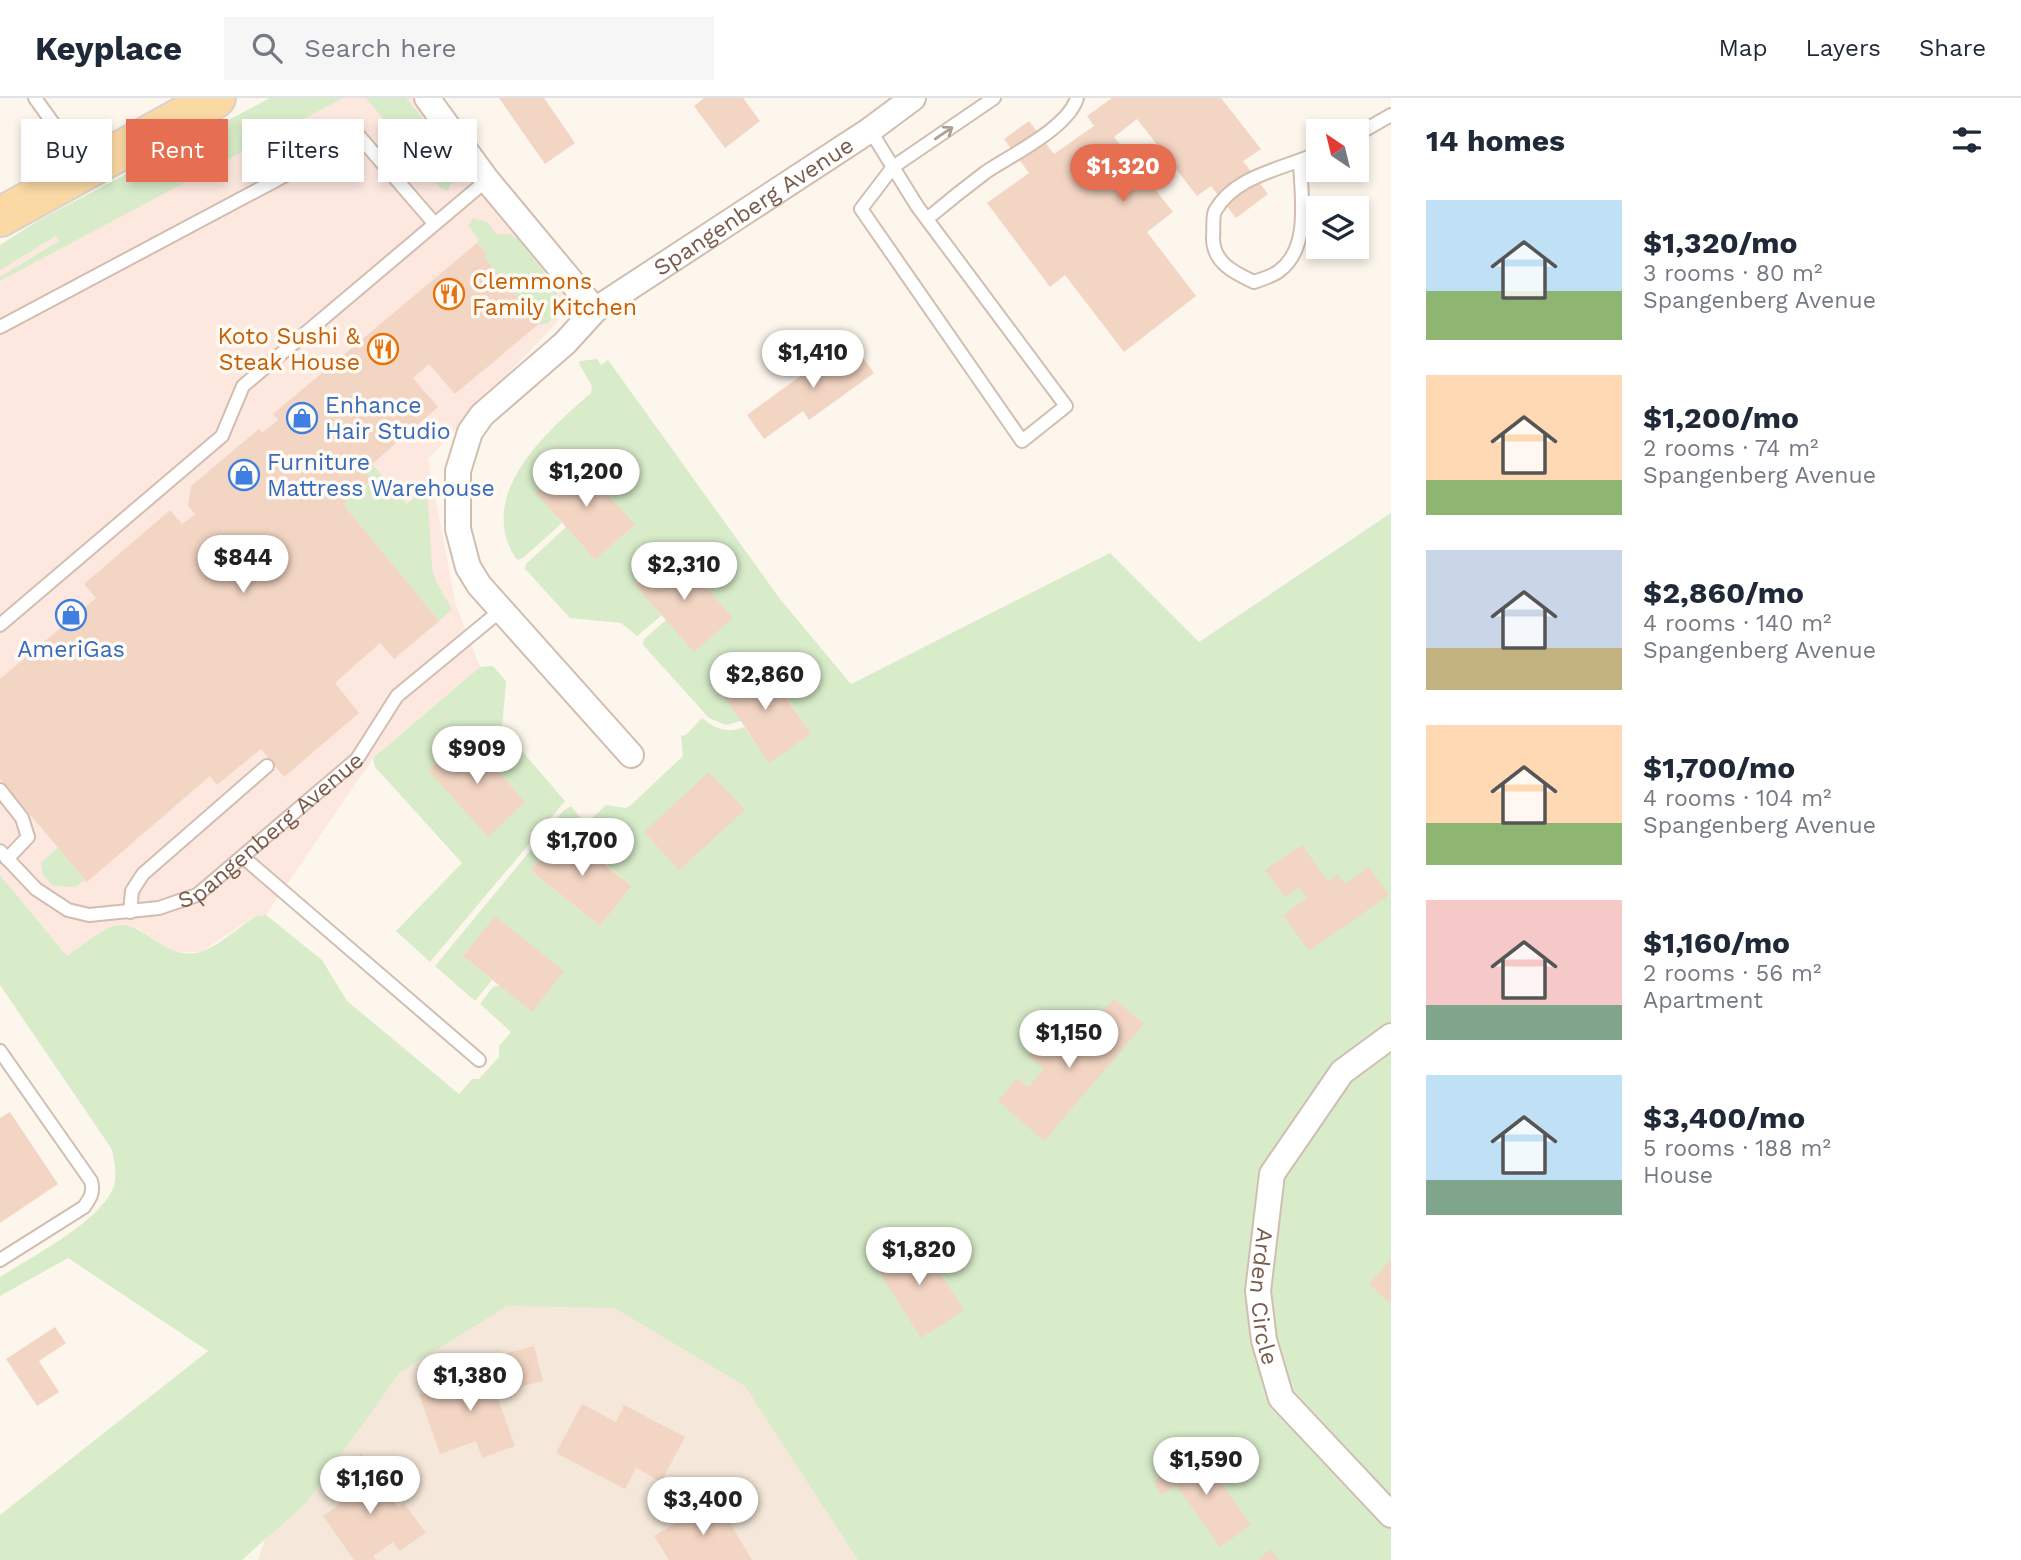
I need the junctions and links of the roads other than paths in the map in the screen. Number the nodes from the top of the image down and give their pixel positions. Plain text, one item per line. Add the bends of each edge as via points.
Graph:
1 (34, 98) edge
2 (427, 98) edge
3 (913, 98) edge
4 (995, 98) edge
5 (1077, 98) edge
6 (205, 101) edge
7 (1391, 115) edge
8 (50, 119) edge
9 (1369, 128) edge
10 (870, 130) junction
11 (112, 153) edge
12 (1306, 159) edge
13 (1300, 162) junction
14 (893, 167) junction
15 (487, 180) junction
16 (61, 182) edge
17 (0, 216) edge
18 (927, 219) junction
19 (434, 223) junction
20 (595, 310) junction
21 (0, 327) edge
22 (500, 611) junction
23 (0, 625) edge
24 (631, 755) dead end
25 (267, 766) dead end
26 (0, 790) edge
27 (3, 855) edge
28 (243, 857) junction
29 (130, 912) junction
30 (1391, 1036) edge
31 (0, 1051) edge
32 (479, 1060) dead end
33 (0, 1260) edge
34 (1391, 1515) edge

1 - 8 lane
2 - 15 street
3 - 10 street, Spangenberg Avenue
14 -> 4 lane
5 - 18 lane via 1037,140 986,172
6 - 11 main road
7 - 9 lane
10 - 14 lane
10 - 20 street, Spangenberg Avenue
12 - 13 lane
13 - 13 lane via 1298,245 1280,270 1254,282 1228,270 1213,247 1214,213 1257,176
14 - 18 lane
14 - 18 lane via 861,209 1021,440 1066,406
15 - 19 lane
15 - 20 street
16 - 17 main road
19 - 21 lane via 359,136
19 - 23 lane via 243,386 222,436
20 - 22 street, Spangenberg Avenue via 565,343 482,415 462,450 456,490 460,539 468,567
22 - 24 street, Spangenberg Avenue
22 - 28 lane, Spangenberg Avenue via 397,696 357,759
25 - 29 lane via 143,874 132,891
26 - 27 lane via 22,818 28,836
27 - 29 lane, Spangenberg Avenue via 36,889 68,910 89,915
28 - 29 lane, Spangenberg Avenue via 197,895
28 - 32 lane
30 - 34 street, Arden Circle via 1342,1072 1272,1174 1258,1291 1264,1340 1281,1398
31 - 33 lane via 93,1189 84,1206

